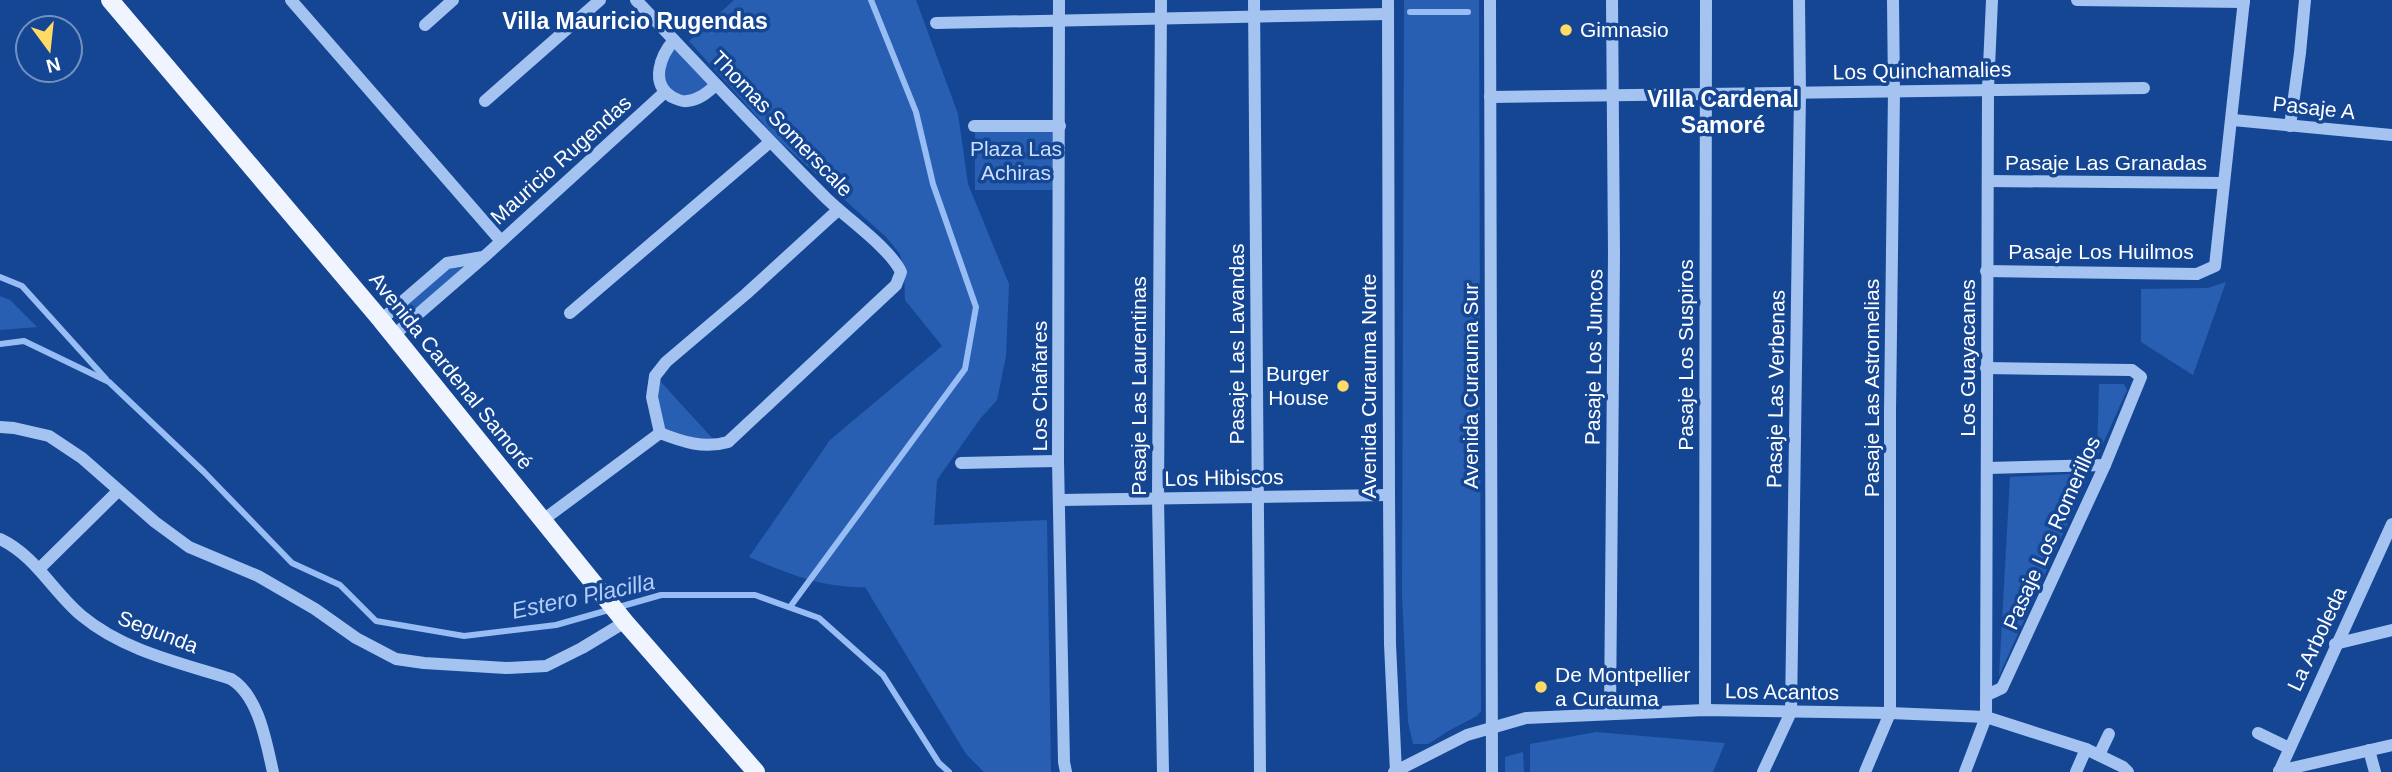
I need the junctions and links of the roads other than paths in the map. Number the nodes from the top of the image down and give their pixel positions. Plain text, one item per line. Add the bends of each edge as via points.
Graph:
1 (110, 0) edge
2 (453, 0) edge
3 (600, 0) edge
4 (636, 0) edge
5 (1059, 0) edge
6 (1161, 0) edge
7 (1254, 0) edge
8 (1388, 0) edge
9 (1490, 0) edge
10 (1612, 0) edge
11 (1706, 0) edge
12 (1799, 0) edge
13 (1893, 0) edge
14 (1992, 0) edge
15 (2077, 0) edge
16 (2305, 0) edge
17 (2244, 1) edge
18 (297, 2) edge
19 (1388, 14) junction
20 (1254, 17) junction
21 (1161, 19) junction
22 (1059, 21) junction
23 (936, 23) dead end
24 (425, 25) dead end
25 (674, 40) junction
26 (716, 85) junction
27 (2144, 88) dead end
28 (1988, 89) junction
29 (1894, 91) junction
30 (664, 92) junction
31 (1800, 93) junction
32 (1706, 94) junction
33 (1613, 96) junction
34 (1490, 97) junction
35 (485, 101) dead end
36 (2232, 120) junction
37 (974, 126) dead end
38 (1060, 126) junction
39 (2290, 126) junction
40 (2392, 135) edge
41 (769, 142) junction
42 (1988, 181) junction
43 (2224, 183) junction
44 (838, 210) junction
45 (501, 241) junction
46 (484, 257) junction
47 (1986, 271) junction
48 (570, 313) dead end
49 (381, 320) junction
50 (394, 335) junction
51 (1986, 368) junction
52 (0, 427) edge
53 (660, 433) junction
54 (1058, 461) junction
55 (961, 463) dead end
56 (2105, 465) junction
57 (1988, 468) junction
58 (118, 492) junction
59 (1389, 495) junction
60 (1257, 497) junction
61 (1157, 499) junction
62 (1060, 500) junction
63 (543, 520) junction
64 (2391, 528) edge
65 (0, 539) edge
66 (39, 569) junction
67 (625, 622) junction
68 (2392, 631) edge
69 (2335, 644) junction
70 (1987, 695) junction
71 (1705, 710) junction
72 (1791, 712) junction
73 (1890, 713) junction
74 (1610, 714) junction
75 (1986, 717) junction
76 (1491, 728) junction
77 (2258, 733) dead end
78 (2109, 734) dead end
79 (2392, 745) edge
80 (2086, 748) junction
81 (2289, 748) junction
82 (2369, 750) junction
83 (2099, 755) junction
84 (2279, 771) edge
85 (273, 772) edge
86 (756, 772) edge
87 (1066, 772) edge
88 (1163, 772) edge
89 (1259, 772) edge
90 (1395, 772) edge
91 (1492, 772) edge
92 (1763, 772) edge
93 (1865, 772) edge
94 (1965, 772) edge
95 (2076, 772) edge
96 (2128, 772) edge
97 (2375, 772) edge

1 - 49 main road, Avenida Cardenal Samoré
2 - 24 street
3 - 35 street
4 - 25 street, Thomas Somerscale
5 - 22 street, Los Chañares
6 - 21 street, Pasaje Las Laurentinas
7 - 20 street, Pasaje Las Lavandas
8 - 19 street, Avenida Curauma Norte
9 - 34 street, Avenida Curauma Sur
10 - 33 street, Pasaje Los Juncos
11 - 32 street, Pasaje Los Suspiros
12 - 31 street, Pasaje Las Verbenas
13 - 29 street, Pasaje Las Astromelias
14 - 28 street, Los Guayacanes
15 - 17 street
16 - 39 street
17 - 36 street
18 - 45 street
19 - 20 street
19 - 59 street, Avenida Curauma Norte
20 - 21 street
20 - 60 street, Pasaje Las Lavandas
21 - 22 street
21 - 61 street, Pasaje Las Laurentinas
22 - 23 street
22 - 38 street, Los Chañares
25 - 26 street, Thomas Somerscale
25 - 30 street via 664,51 660,66
26 - 30 street via 686,102
26 - 41 street, Thomas Somerscale
27 - 28 street, Los Quinchamalies
28 - 29 street, Los Quinchamalies
28 - 42 street, Los Guayacanes
29 - 31 street, Los Quinchamalies
29 - 73 street, Pasaje Las Astromelias
30 - 45 street, Mauricio Rugendas
31 - 32 street, Los Quinchamalies
31 - 72 street, Pasaje Las Verbenas
32 - 33 street, Los Quinchamalies
32 - 71 street, Pasaje Los Suspiros
33 - 34 street, Los Quinchamalies
33 - 74 street, Pasaje Los Juncos
34 - 76 street, Avenida Curauma Sur
36 - 39 street, Pasaje A
36 - 43 street
37 - 38 street
38 - 54 street, Los Chañares
39 - 40 street, Pasaje A
41 - 44 street, Thomas Somerscale
41 - 48 street
42 - 43 street, Pasaje Las Granadas
42 - 47 street, Los Guayacanes
43 - 47 street, Pasaje Los Huilmos via 2215,266 2197,274
44 - 53 street via 666,362 655,376 652,397
44 - 53 street, Thomas Somerscale via 895,260 901,272 897,285 728,442 687,444
45 - 46 street, Mauricio Rugendas
46 - 49 street via 447,262
46 - 50 street, Mauricio Rugendas
47 - 51 street, Los Guayacanes
49 - 50 main road, Avenida Cardenal Samoré
50 - 63 main road, Avenida Cardenal Samoré
51 - 56 street, Pasaje Los Romerillos via 2132,370 2141,377
51 - 57 street, Los Guayacanes
52 - 58 street via 49,436 82,458
53 - 63 street
54 - 55 street
54 - 62 street, Los Chañares
56 - 57 street
56 - 70 street, Pasaje Los Romerillos via 2003,688
57 - 70 street, Los Guayacanes
58 - 66 street
58 - 67 street via 189,547 258,576 396,659 506,668 546,666
59 - 60 street, Los Hibiscos
59 - 90 street, Avenida Curauma Norte
60 - 61 street, Los Hibiscos
60 - 89 street, Pasaje Las Lavandas
61 - 62 street, Los Hibiscos
61 - 88 street, Pasaje Las Laurentinas
62 - 87 street, Los Chañares
63 - 67 main road, Avenida Cardenal Samoré
64 - 69 street, La Arboleda
65 - 66 street, Segunda
66 - 85 street, Segunda via 67,603 115,638 240,684 252,699
67 - 86 main road, Avenida Cardenal Samoré
68 - 69 street
69 - 81 street, La Arboleda
70 - 75 street, Los Guayacanes
71 - 72 street, Los Acantos
71 - 74 street, Los Acantos
72 - 73 street, Los Acantos
72 - 92 street, Pasaje Las Verbenas
73 - 75 street, Los Acantos
73 - 93 street, Pasaje Las Astromelias
74 - 76 street, Los Acantos via 1526,718
75 - 80 street, Los Acantos
75 - 94 street
76 - 90 street, Los Acantos via 1445,744
76 - 91 street, Avenida Curauma Sur
77 - 81 street
78 - 83 street
79 - 82 street
80 - 83 street, Los Acantos
80 - 95 street
81 - 84 street, La Arboleda
82 - 84 street
82 - 97 street
83 - 96 street, Los Acantos

